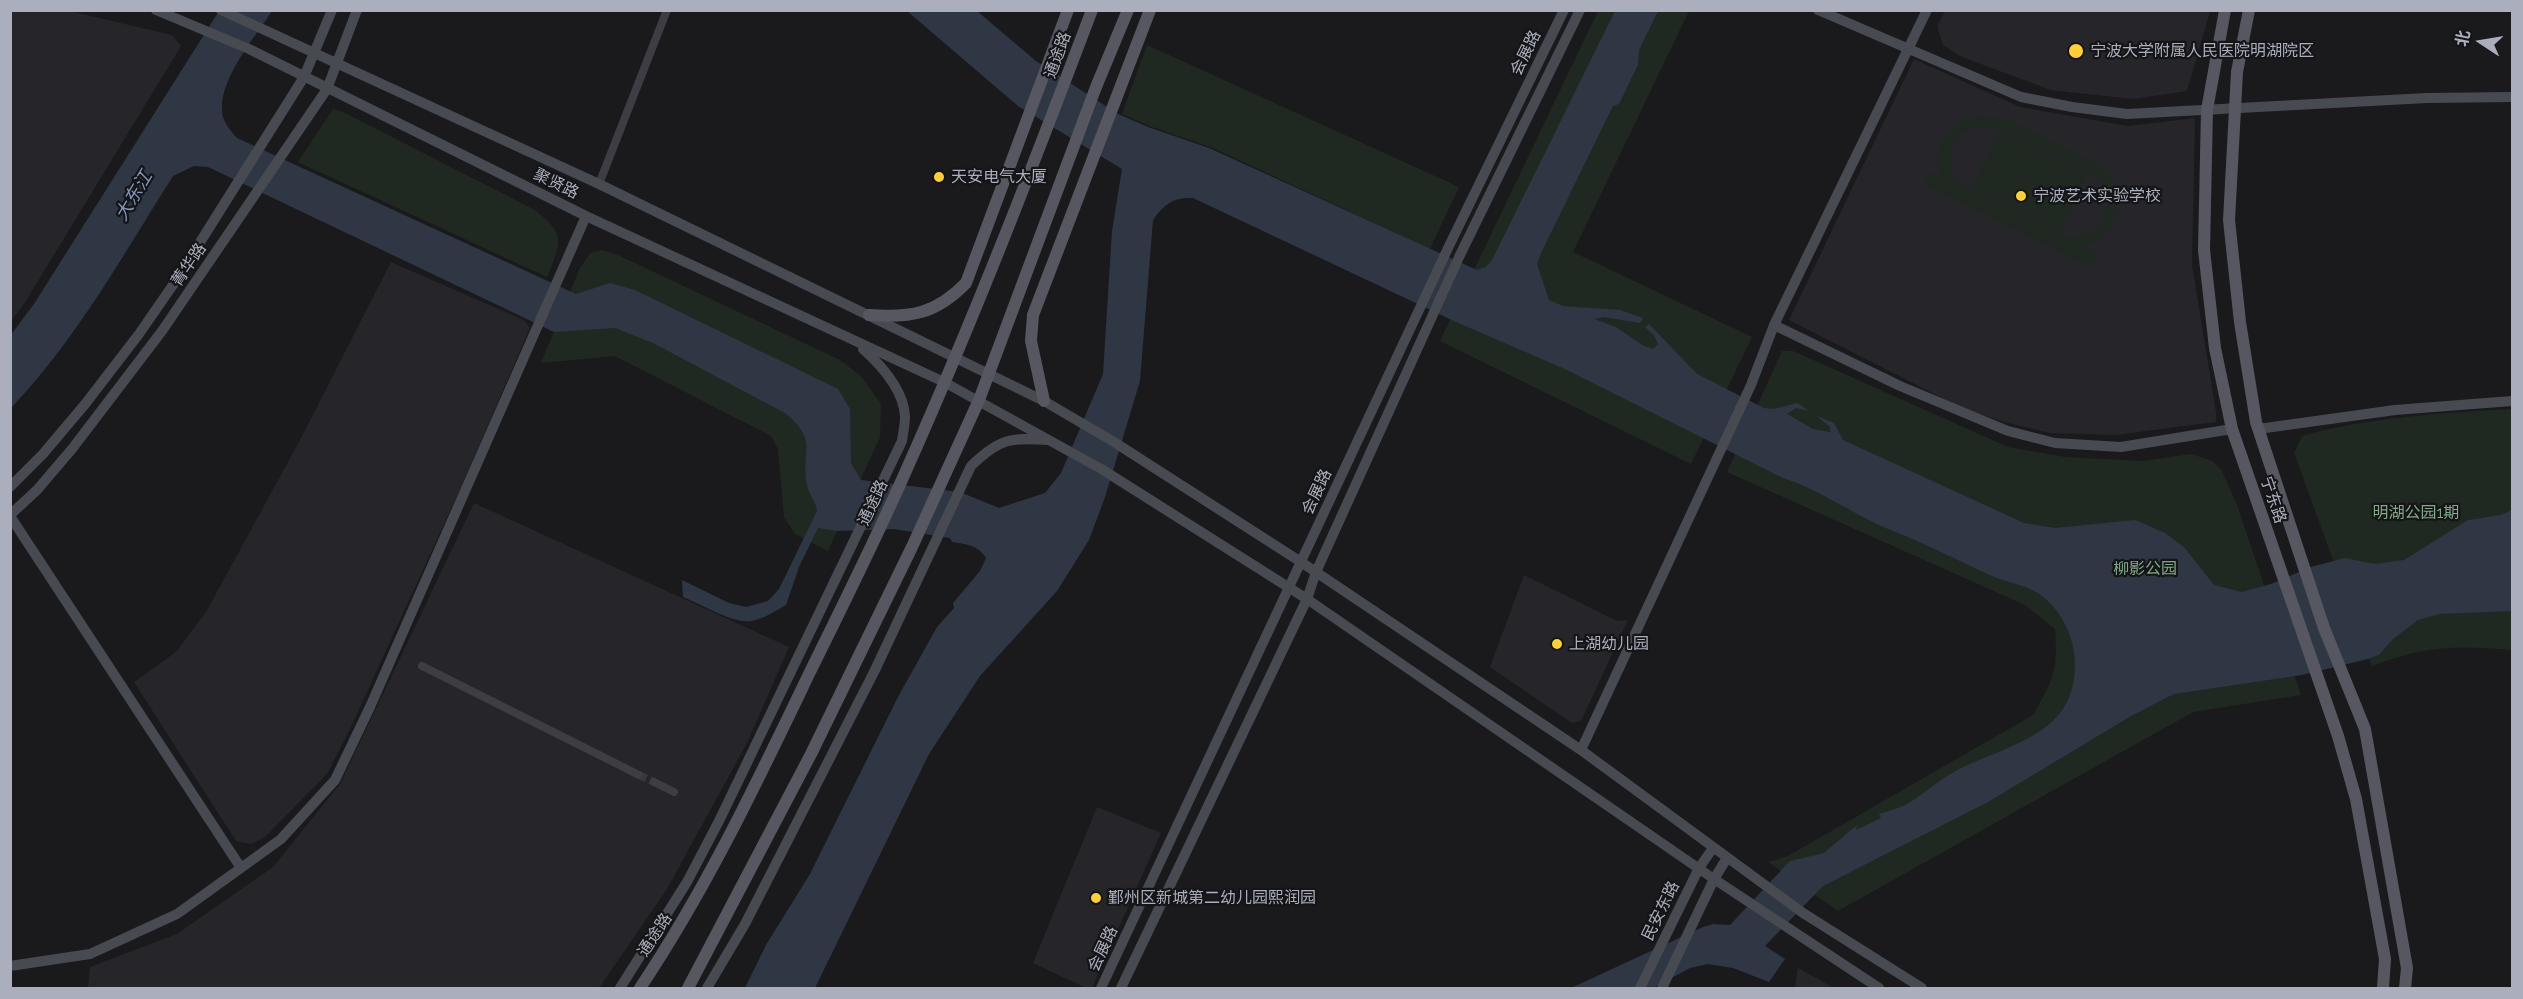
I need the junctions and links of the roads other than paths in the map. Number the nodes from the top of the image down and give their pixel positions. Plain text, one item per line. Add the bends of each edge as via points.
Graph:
1 (156, 10) edge
2 (221, 10) edge
3 (332, 10) edge
4 (357, 10) edge
5 (667, 10) edge
6 (1068, 10) edge
7 (1092, 10) edge
8 (1128, 10) edge
9 (1150, 10) edge
10 (1563, 10) edge
11 (1580, 10) edge
12 (1818, 10) edge
13 (1927, 10) edge
14 (2224, 10) edge
15 (2248, 10) edge
16 (1908, 50) junction
17 (315, 53) junction
18 (338, 63) junction
19 (304, 77) junction
20 (327, 89) junction
21 (2512, 97) edge
22 (2234, 108) junction
23 (2207, 110) junction
24 (599, 184) junction
25 (586, 216) junction
26 (869, 315) junction
27 (1774, 325) junction
28 (850, 339) junction
29 (955, 358) junction
30 (989, 374) junction
31 (944, 382) junction
32 (979, 400) junction
33 (1044, 401) junction
34 (2512, 401) edge
35 (2232, 429) junction
36 (2258, 429) junction
37 (1051, 440) junction
38 (10, 487) edge
39 (10, 515) edge
40 (1301, 562) junction
41 (1316, 572) junction
42 (1290, 589) junction
43 (1307, 599) junction
44 (422, 666) dead end
45 (1581, 750) junction
46 (639, 775) tunnel mouth
47 (654, 782) tunnel mouth
48 (674, 792) dead end
49 (1713, 848) junction
50 (1727, 858) junction
51 (241, 868) junction
52 (1699, 868) junction
53 (1714, 879) junction
54 (10, 966) edge
55 (620, 988) edge
56 (640, 988) edge
57 (688, 988) edge
58 (707, 988) edge
59 (1101, 988) edge
60 (1120, 988) edge
61 (1640, 988) edge
62 (1662, 988) edge
63 (1880, 988) edge
64 (1922, 988) edge
65 (2383, 988) edge
66 (2405, 988) edge

1 - 19 street, 聚贤路
2 - 17 street, 聚贤路
3 - 17 street
4 - 18 street, 菁华路
5 - 24 street
6 - 26 main road via 966,283 935,308 912,316
7 - 29 main road, 通途路 via 1047,134
8 - 30 main road
9 - 33 main road via 1033,315 1031,341
10 - 40 street, 会展路
11 - 41 street, 会展路 via 1460,255
12 - 16 street
13 - 16 street
14 - 23 main road, 宁东路
15 - 22 main road, 宁东路
16 - 23 street via 2021,97 2127,114
16 - 27 street
17 - 18 street, 聚贤路
17 - 19 street
18 - 20 street, 菁华路
18 - 24 street, 聚贤路
19 - 20 street, 聚贤路
19 - 38 street via 139,334 44,454
20 - 25 street, 聚贤路
20 - 39 street, 菁华路 via 155,340 72,448
21 - 22 street
22 - 23 street
22 - 36 main road, 宁东路 via 2229,220 2240,322
23 - 35 main road, 宁东路 via 2204,250 2215,348
24 - 26 street, 聚贤路
25 - 28 street, 聚贤路
25 - 51 street via 335,780 281,839
26 - 29 street, 聚贤路
27 - 35 street via 1900,386 2008,431 2055,443 2121,447
27 - 45 street via 1751,385
28 - 31 street, 聚贤路
28 - 55 street via 876,361 898,394 905,416 902,441 692,872
29 - 30 street, 聚贤路
29 - 31 main road, 通途路
30 - 32 main road
30 - 33 street, 聚贤路
31 - 32 street, 聚贤路
31 - 56 main road, 通途路 via 874,541 710,876
32 - 37 street, 聚贤路
32 - 57 main road via 811,754
33 - 40 street, 聚贤路
34 - 36 street via 2395,410
35 - 65 main road, 宁东路 via 2338,736 2356,800 2385,959
36 - 66 main road, 宁东路 via 2324,628 2365,729 2407,968
37 - 42 street, 聚贤路
37 - 58 street via 1012,439 990,448 971,466 875,670 745,924
39 - 51 street
40 - 41 street, 聚贤路
40 - 42 street, 会展路
41 - 43 street, 会展路
41 - 45 street, 聚贤路
42 - 43 street, 聚贤路
42 - 59 street, 会展路
43 - 52 street, 聚贤路
43 - 60 street, 会展路
44 - 46 street
45 - 49 street, 聚贤路
47 - 48 street
49 - 50 street, 聚贤路
49 - 52 street, 民安东路
50 - 53 street, 民安东路
50 - 64 street, 聚贤路 via 1803,913
51 - 54 street via 177,914 90,954
52 - 53 street, 聚贤路
52 - 61 street, 民安东路
53 - 62 street, 民安东路
53 - 63 street, 聚贤路

